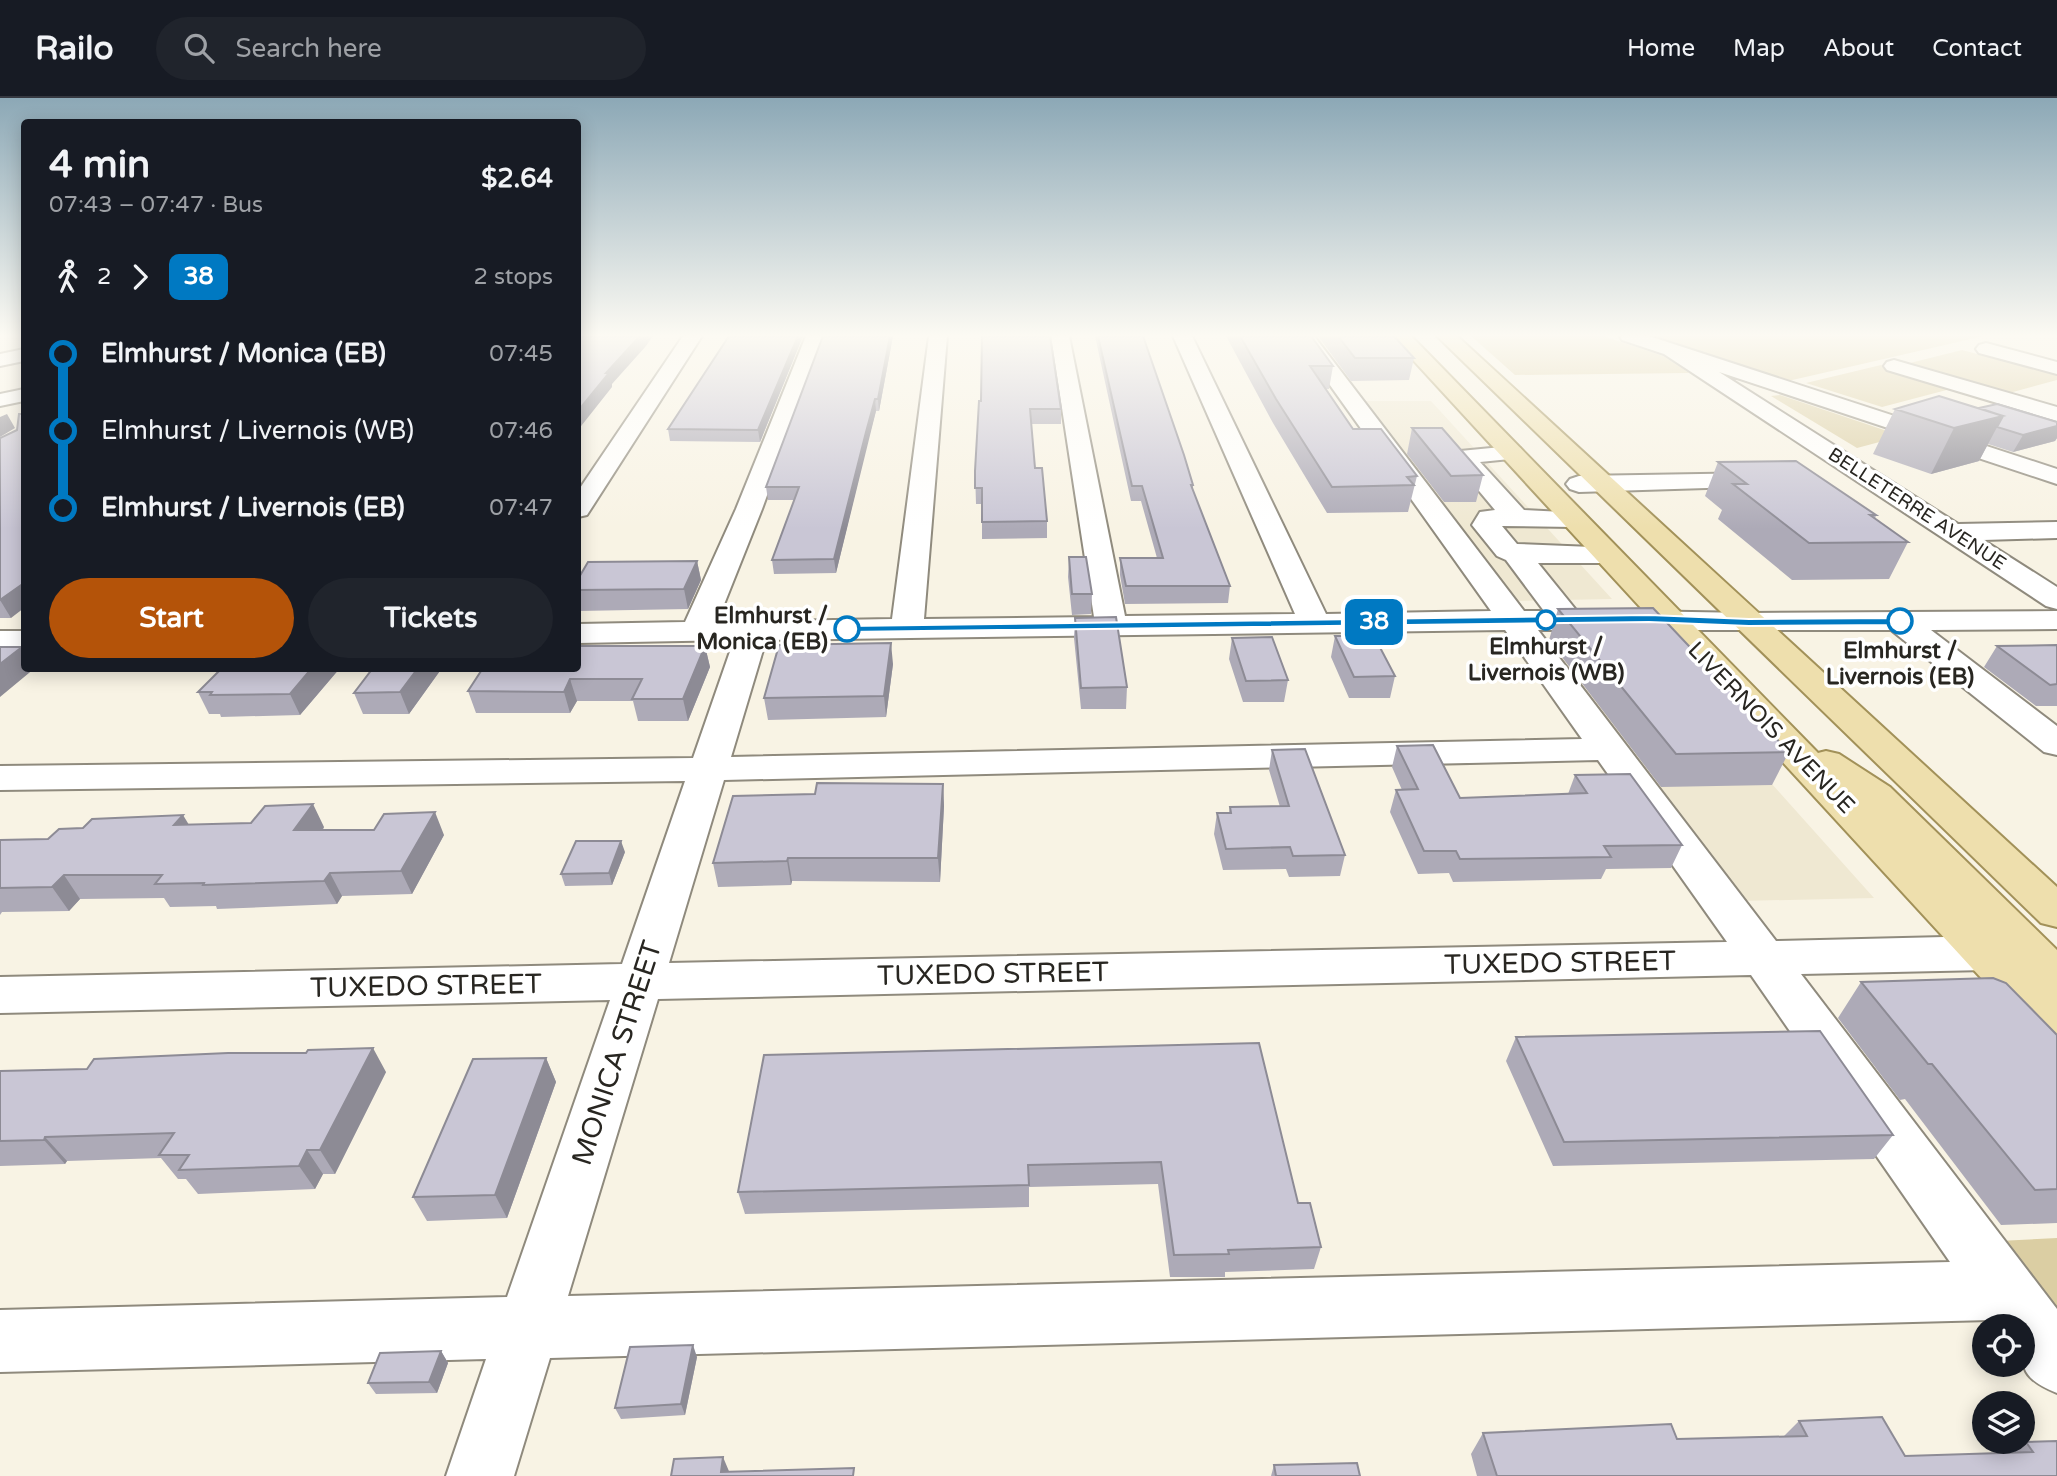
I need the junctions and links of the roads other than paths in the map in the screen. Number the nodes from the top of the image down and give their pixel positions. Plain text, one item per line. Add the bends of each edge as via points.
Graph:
1 (650, 400) edge
2 (791, 400) edge
3 (931, 400) edge
4 (1071, 400) edge
5 (1212, 400) edge
6 (1352, 400) edge
7 (1461, 400) edge
8 (1509, 400) edge
9 (1748, 400) edge
10 (1823, 400) edge
11 (2010, 400) edge
12 (1465, 405) junction
13 (2057, 414) edge
14 (1512, 453) junction
15 (2057, 477) edge
16 (1829, 480) edge
17 (1872, 480) junction
18 (1780, 481) edge
19 (1590, 484) junction
20 (581, 504) edge
21 (1516, 518) junction
22 (1574, 519) junction
23 (2057, 530) edge
24 (1952, 532) junction
25 (1516, 554) junction
26 (1607, 554) junction
27 (2057, 600) edge
28 (1668, 619) junction
29 (1514, 620) junction
30 (1567, 620) junction
31 (1900, 621) junction
32 (2057, 621) edge
33 (1314, 622) junction
34 (1749, 622) junction
35 (1111, 625) junction
36 (907, 628) junction
37 (753, 630) junction
38 (698, 631) junction
39 (581, 633) edge
40 (0, 641) edge
41 (21, 641) edge
42 (1761, 717) junction
43 (2057, 743) edge
44 (1610, 749) junction
45 (708, 769) junction
46 (0, 778) edge
47 (2057, 912) edge
48 (1986, 953) junction
49 (1764, 958) junction
50 (2057, 979) edge
51 (640, 982) junction
52 (0, 995) edge
53 (2057, 1028) edge
54 (2005, 1290) junction
55 (528, 1328) junction
56 (0, 1341) edge
57 (2057, 1361) edge
58 (480, 1476) edge

1 - 20 street
2 - 38 street
3 - 36 street
4 - 35 street
5 - 33 street
6 - 29 street
7 - 12 main road, LIVERNOIS AVENUE
8 - 19 main road
9 - 17 street, BELLETERRE AVENUE
10 - 15 street
11 - 13 street
12 - 14 main road, LIVERNOIS AVENUE
12 - 19 main road via 1490,405 1504,411
14 - 21 street via 1469,456 1466,461
14 - 22 main road, LIVERNOIS AVENUE
16 - 17 street
17 - 24 street, BELLETERRE AVENUE
18 - 19 street
19 - 34 main road via 1650,529
21 - 22 street
21 - 25 street via 1489,518 1486,525
22 - 26 main road, LIVERNOIS AVENUE
23 - 24 street
24 - 27 street, BELLETERRE AVENUE
25 - 26 street
25 - 30 street
26 - 28 main road, LIVERNOIS AVENUE
28 - 30 street
28 - 34 street
28 - 42 main road, LIVERNOIS AVENUE
29 - 30 street
29 - 33 street
29 - 44 street
31 - 32 street
31 - 34 street
31 - 43 street
33 - 35 street
34 - 47 main road
35 - 36 street
36 - 37 street
37 - 38 street
37 - 45 street, MONICA STREET
38 - 39 street
40 - 41 street
42 - 48 main road, LIVERNOIS AVENUE
42 - 50 main road via 1876,796
44 - 45 street
44 - 49 street
45 - 46 street
45 - 51 street, MONICA STREET
48 - 49 street, TUXEDO STREET
48 - 53 main road, LIVERNOIS AVENUE
49 - 51 street, TUXEDO STREET
49 - 54 street
51 - 52 street, TUXEDO STREET
51 - 55 street, MONICA STREET
54 - 55 street
54 - 57 street
55 - 56 street
55 - 58 street, MONICA STREET

